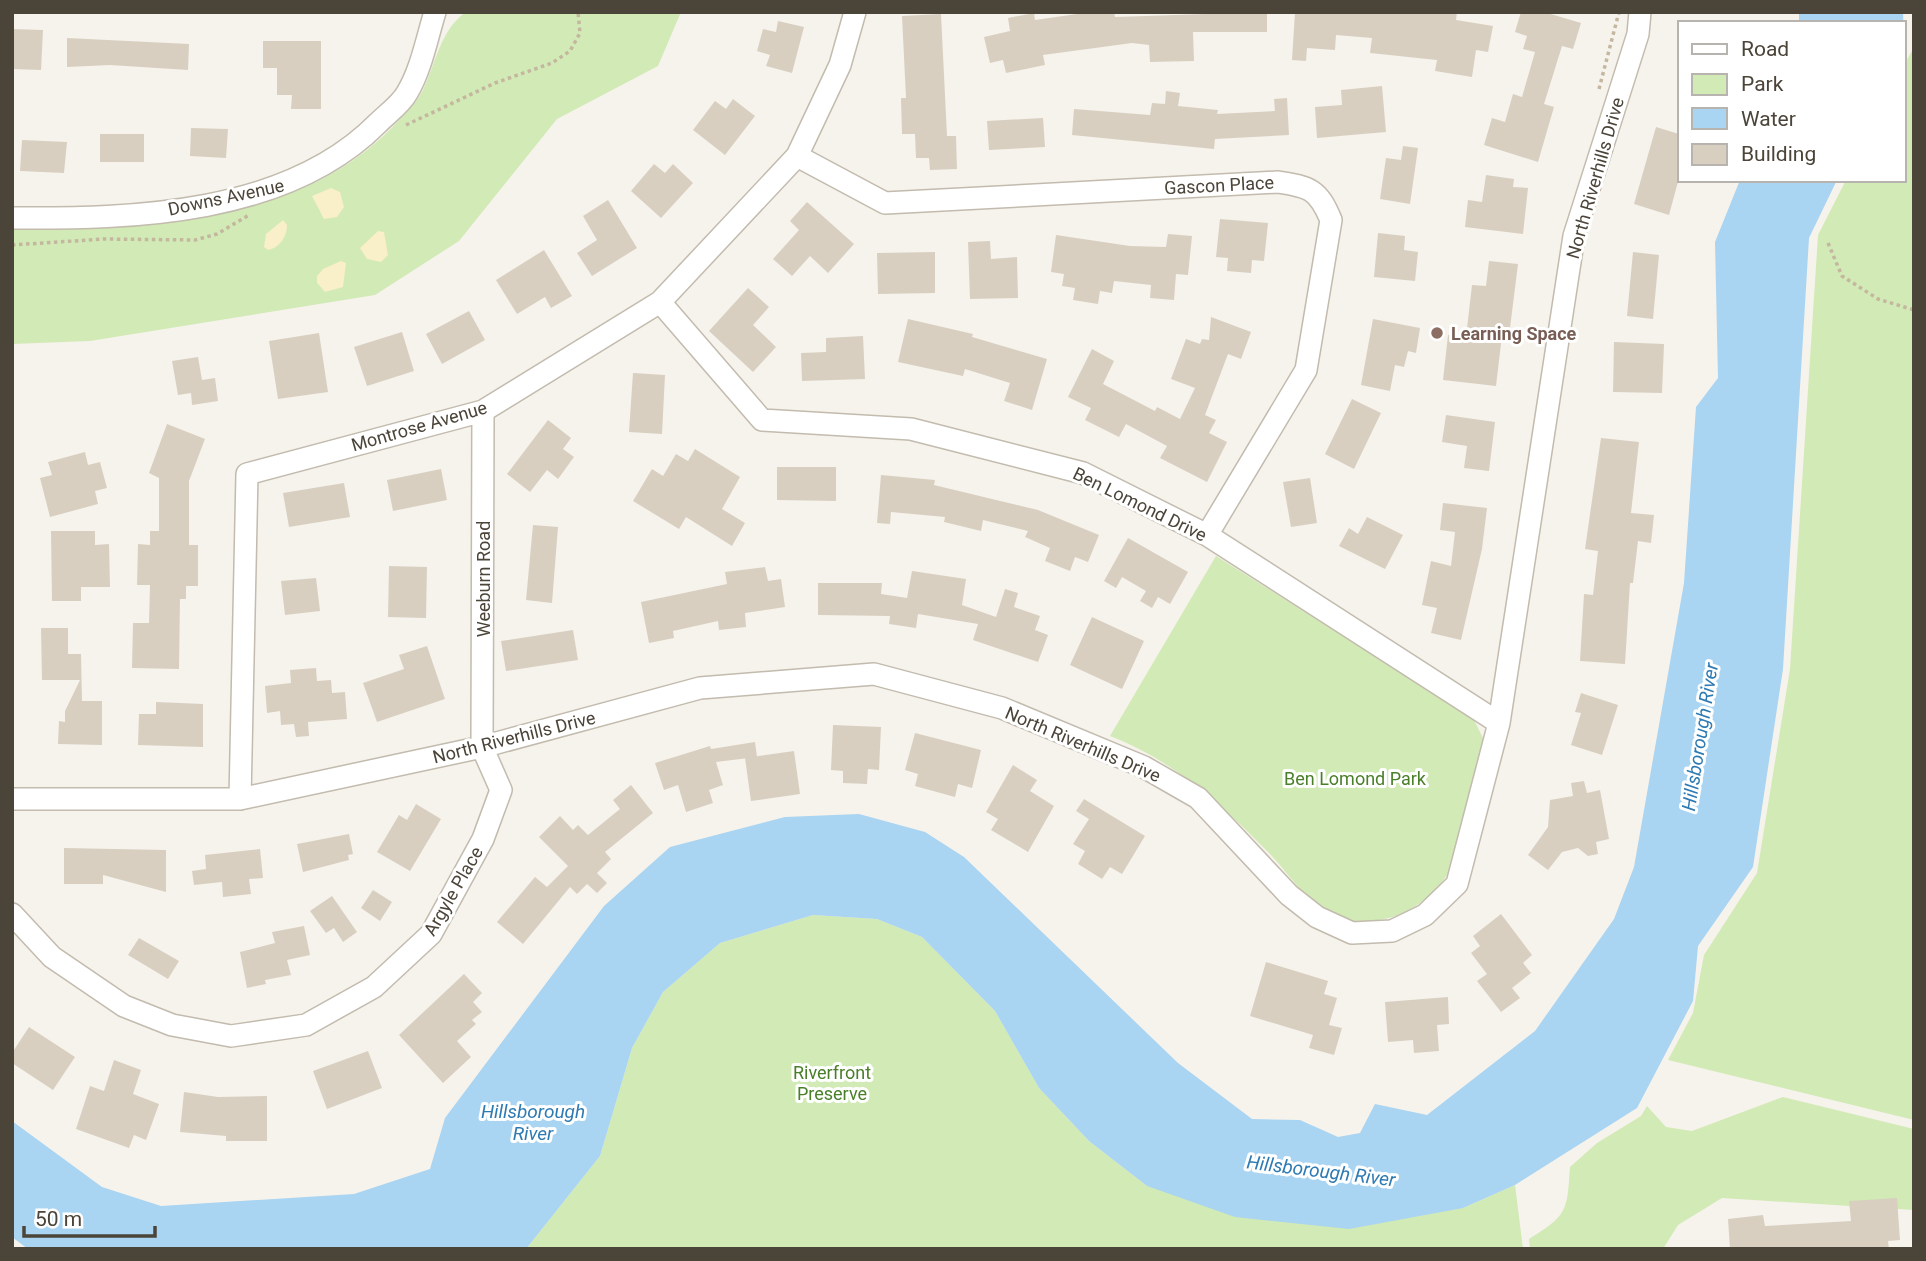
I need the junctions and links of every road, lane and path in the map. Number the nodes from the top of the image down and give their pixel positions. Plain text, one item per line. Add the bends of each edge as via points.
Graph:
1 (435, 12) edge
2 (855, 12) edge
3 (1640, 12) edge
4 (796, 156) junction
5 (12, 218) edge
6 (1828, 243) dead end
7 (660, 302) junction
8 (1914, 310) edge
9 (483, 411) junction
10 (1206, 535) junction
11 (1499, 723) junction
12 (482, 747) junction
13 (12, 799) edge
14 (240, 799) junction
15 (12, 914) edge

1 - 5 street, Downs Avenue via 407,93 361,140 289,184 199,206 106,219
2 - 4 street, Montrose Avenue via 841,65
3 - 11 street, North Riverhills Drive via 1638,34 1574,236
4 - 7 street, Montrose Avenue
4 - 10 street, Gascon Place via 886,203 1278,182 1307,186 1322,200 1331,220 1306,370
6 - 8 path via 1842,276 1878,299
7 - 9 street, Montrose Avenue
7 - 10 street, Ben Lomond Drive via 762,420 911,429 1083,473
9 - 12 street, Weeburn Road
9 - 14 street, Montrose Avenue via 247,474
10 - 11 street, Ben Lomond Drive
11 - 12 street, North Riverhills Drive via 1457,884 1425,915 1392,931 1352,933 1317,917 1289,895 1199,798 1144,767 1002,708 874,674 699,688
12 - 14 street, North Riverhills Drive
12 - 15 street, Argyle Place via 501,790 483,839 431,934 374,987 306,1025 230,1037 172,1025 124,1006 51,957
13 - 14 street, North Riverhills Drive

